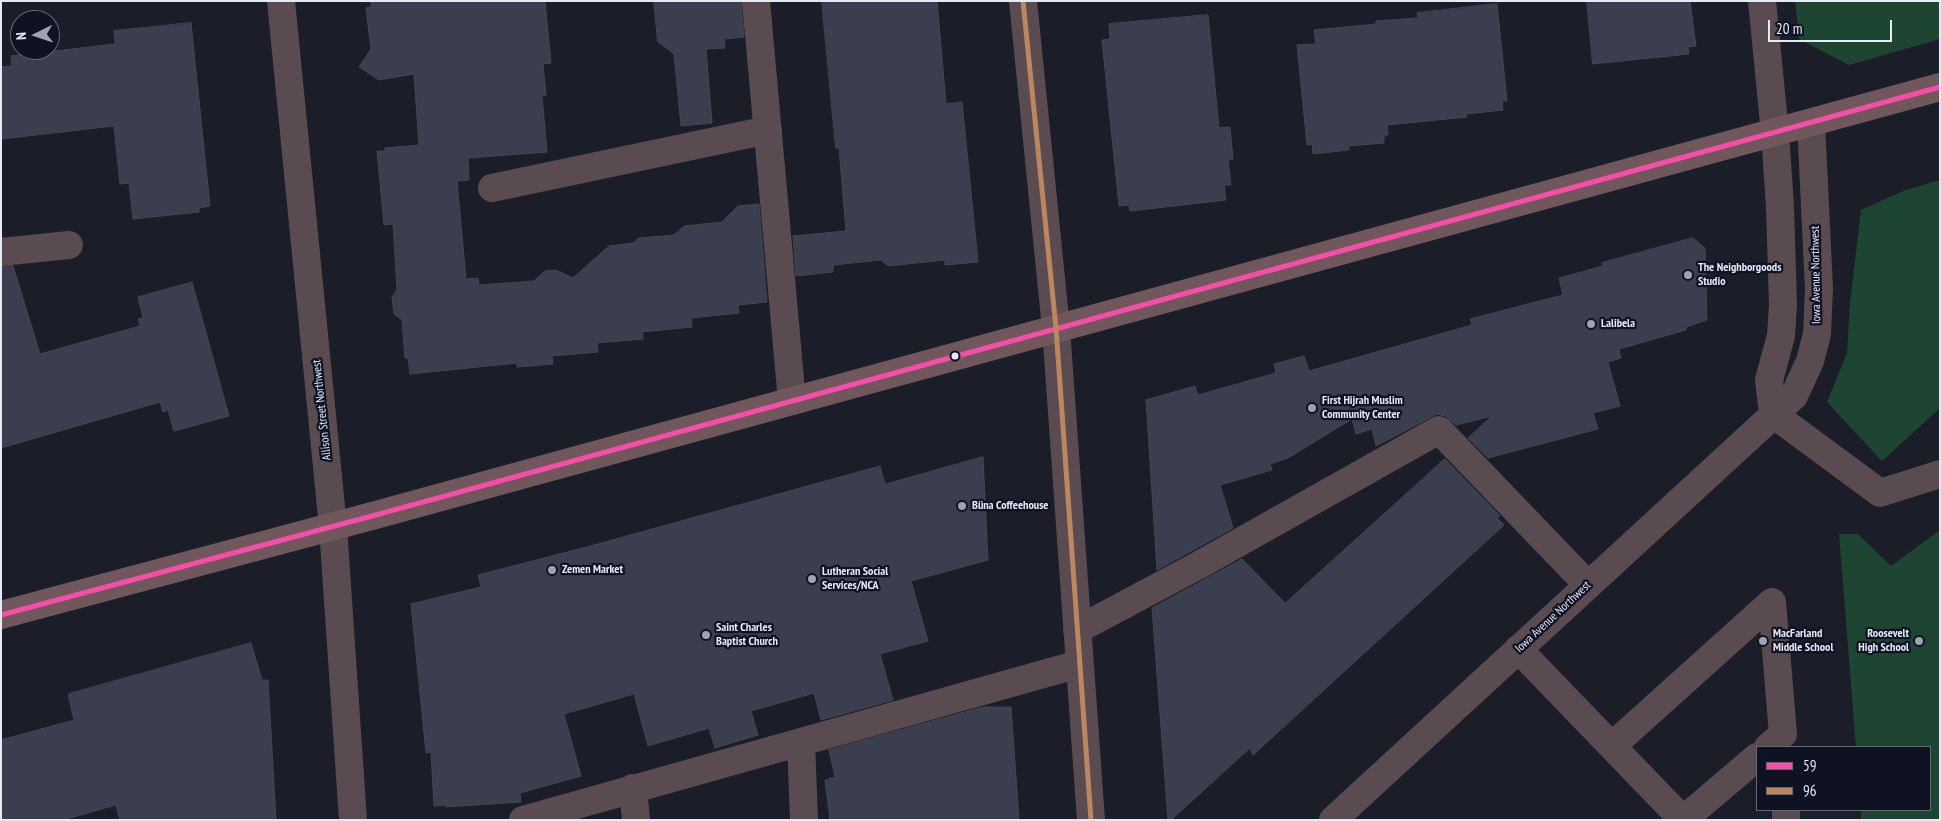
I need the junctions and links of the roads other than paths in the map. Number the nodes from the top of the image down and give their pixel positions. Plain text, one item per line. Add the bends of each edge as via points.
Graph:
1 (281, 1) edge
2 (756, 1) edge
3 (1023, 1) edge
4 (1762, 1) edge
5 (1940, 87) edge
6 (1811, 123) junction
7 (768, 130) junction
8 (1775, 133) junction
9 (492, 188) dead end
10 (69, 245) dead end
11 (1, 252) edge
12 (1056, 328) junction
13 (792, 400) junction
14 (1773, 414) junction
15 (1940, 474) edge
16 (334, 527) junction
17 (1588, 585) junction
18 (1, 615) edge
19 (1077, 630) junction
20 (1518, 649) junction
21 (1079, 664) junction
22 (801, 742) junction
23 (1778, 743) edge
24 (1612, 746) junction
25 (1756, 758) edge
26 (633, 788) junction
27 (353, 820) edge
28 (523, 820) edge
29 (636, 820) edge
30 (804, 820) edge
31 (1091, 820) edge
32 (1333, 820) edge

1 - 16 street, Allison Street Northwest
2 - 7 street
3 - 12 street
4 - 8 street
5 - 6 highway
6 - 8 highway
6 - 14 street, Iowa Avenue Northwest via 1819,289 1817,334 1810,361 1794,396
7 - 9 street
7 - 13 street
8 - 12 highway
8 - 14 street via 1783,304 1781,336 1769,380
10 - 11 street
12 - 13 highway
12 - 19 street
13 - 16 highway
14 - 15 street via 1880,493
14 - 17 street, Iowa Avenue Northwest
16 - 18 highway
16 - 27 street, Allison Street Northwest
17 - 19 street via 1440,430
17 - 20 street, Iowa Avenue Northwest
19 - 21 street
20 - 24 street
20 - 32 street, Iowa Avenue Northwest
21 - 22 street
21 - 31 street
22 - 26 street
22 - 30 street
23 - 24 street via 1772,602
24 - 25 street via 1683,820
26 - 28 street
26 - 29 street

